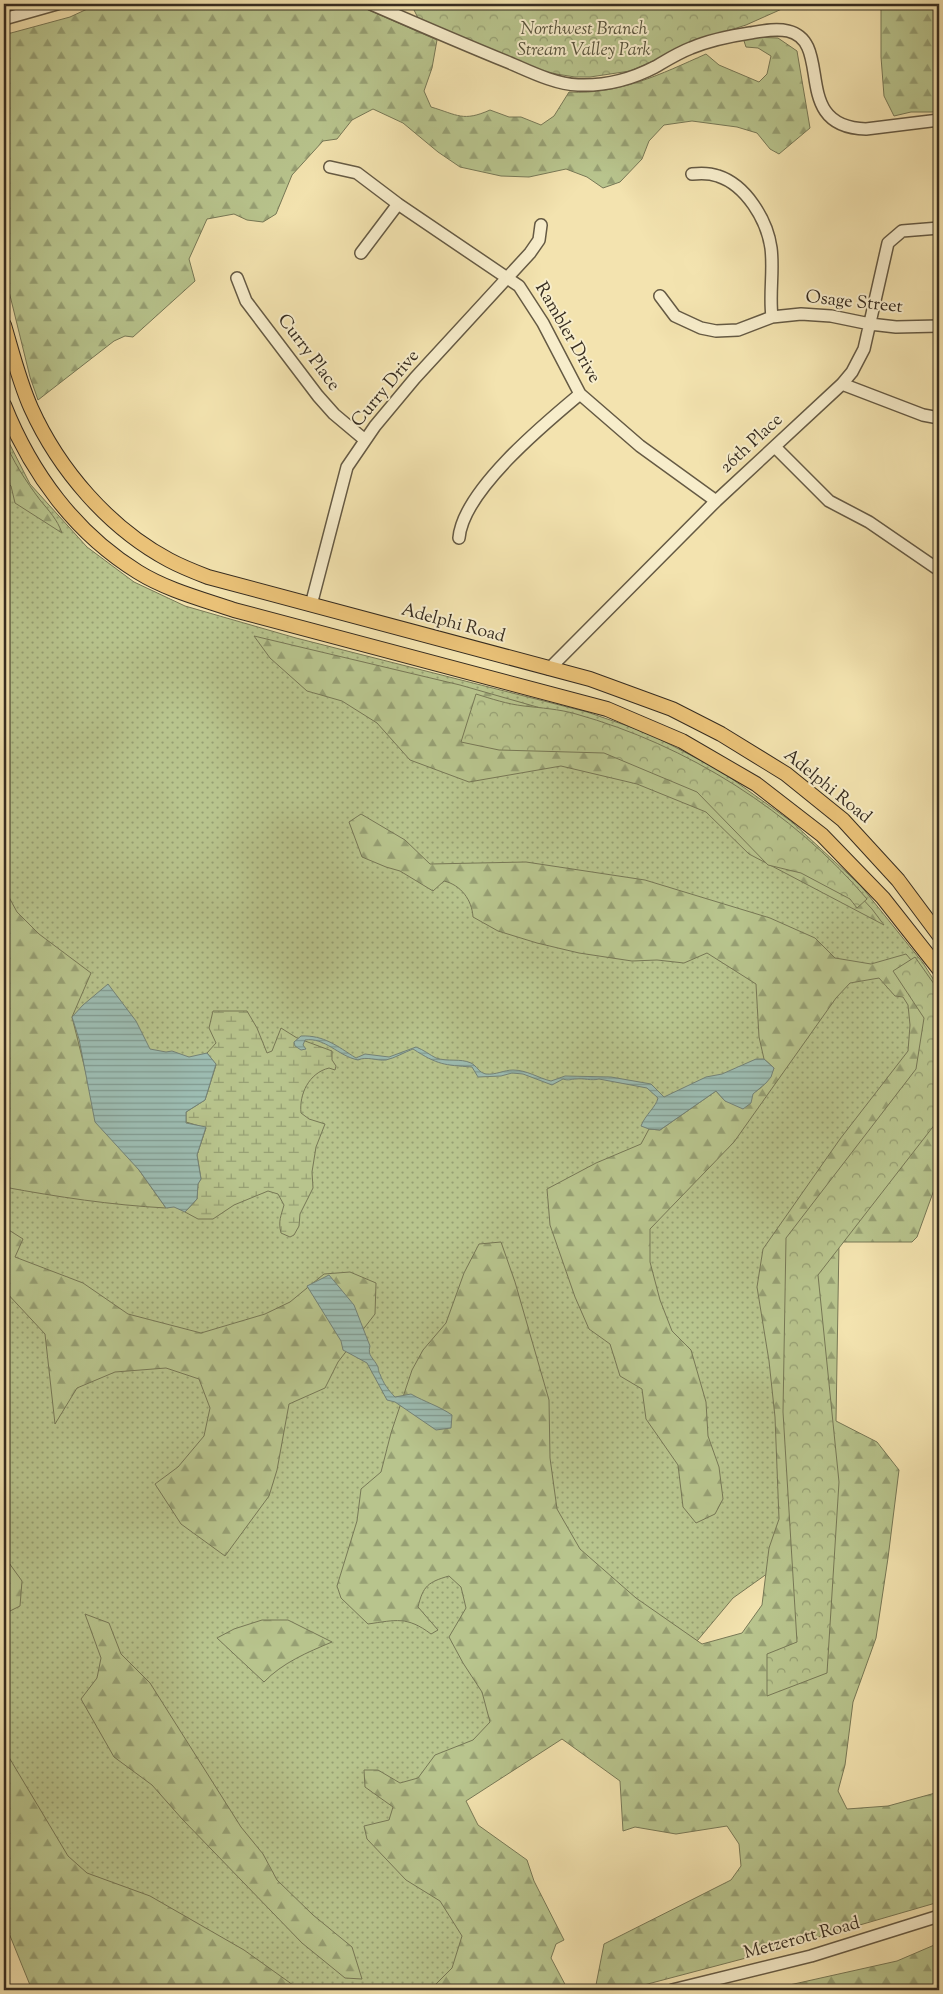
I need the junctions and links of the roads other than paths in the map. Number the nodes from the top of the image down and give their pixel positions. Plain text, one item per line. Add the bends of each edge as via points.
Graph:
1 (57, 4) edge
2 (371, 4) edge
3 (4, 19) edge
4 (939, 120) edge
5 (330, 167) dead end
6 (692, 174) dead end
7 (398, 204) junction
8 (540, 225) dead end
9 (933, 228) edge
10 (361, 253) dead end
11 (237, 278) dead end
12 (507, 278) junction
13 (660, 296) dead end
14 (772, 317) junction
15 (870, 324) junction
16 (4, 325) edge
17 (939, 326) edge
18 (842, 384) junction
19 (580, 394) junction
20 (4, 405) edge
21 (939, 418) edge
22 (365, 440) junction
23 (775, 447) junction
24 (716, 501) junction
25 (459, 538) dead end
26 (939, 570) edge
27 (311, 605) junction
28 (549, 669) junction
29 (939, 934) edge
30 (939, 969) edge
31 (939, 1916) edge
32 (672, 1990) edge

1 - 3 street
2 - 4 street via 526,70 577,85 628,78 708,42 762,31 788,31 805,44 820,101 839,123 866,129
5 - 7 street, Rambler Drive via 357,173
6 - 14 street via 711,174 726,179 740,190 758,213 771,249
7 - 10 street
7 - 12 street, Rambler Drive
8 - 12 street, Curry Drive via 539,240
9 - 15 street, 26th Place via 902,231 888,242
11 - 22 street, Curry Place via 246,300 318,396
12 - 19 street, Rambler Drive via 528,297
12 - 22 street, Curry Drive via 415,378
13 - 14 street, Osage Street via 674,316 716,331 738,330
14 - 15 street, Osage Street via 813,314
15 - 17 street, Osage Street
15 - 18 street, 26th Place via 859,360
16 - 27 main road, Adelphi Road via 24,391 38,423 71,475 108,515 168,560 190,570
18 - 21 street
18 - 23 street, 26th Place
19 - 24 street, Rambler Drive via 640,446
19 - 25 street via 515,452 474,500 460,526
20 - 30 main road via 25,452 70,516 138,572 234,610 607,710 682,741 756,784 822,835 883,898
22 - 27 street, Curry Drive via 347,467
23 - 24 street, 26th Place
23 - 26 street via 829,501 869,522
24 - 28 street, 26th Place
27 - 28 main road, Adelphi Road
28 - 29 main road, Adelphi Road via 590,679 672,709 721,734 786,774 844,820 869,846
31 - 32 street, Metzerott Road via 811,1956

